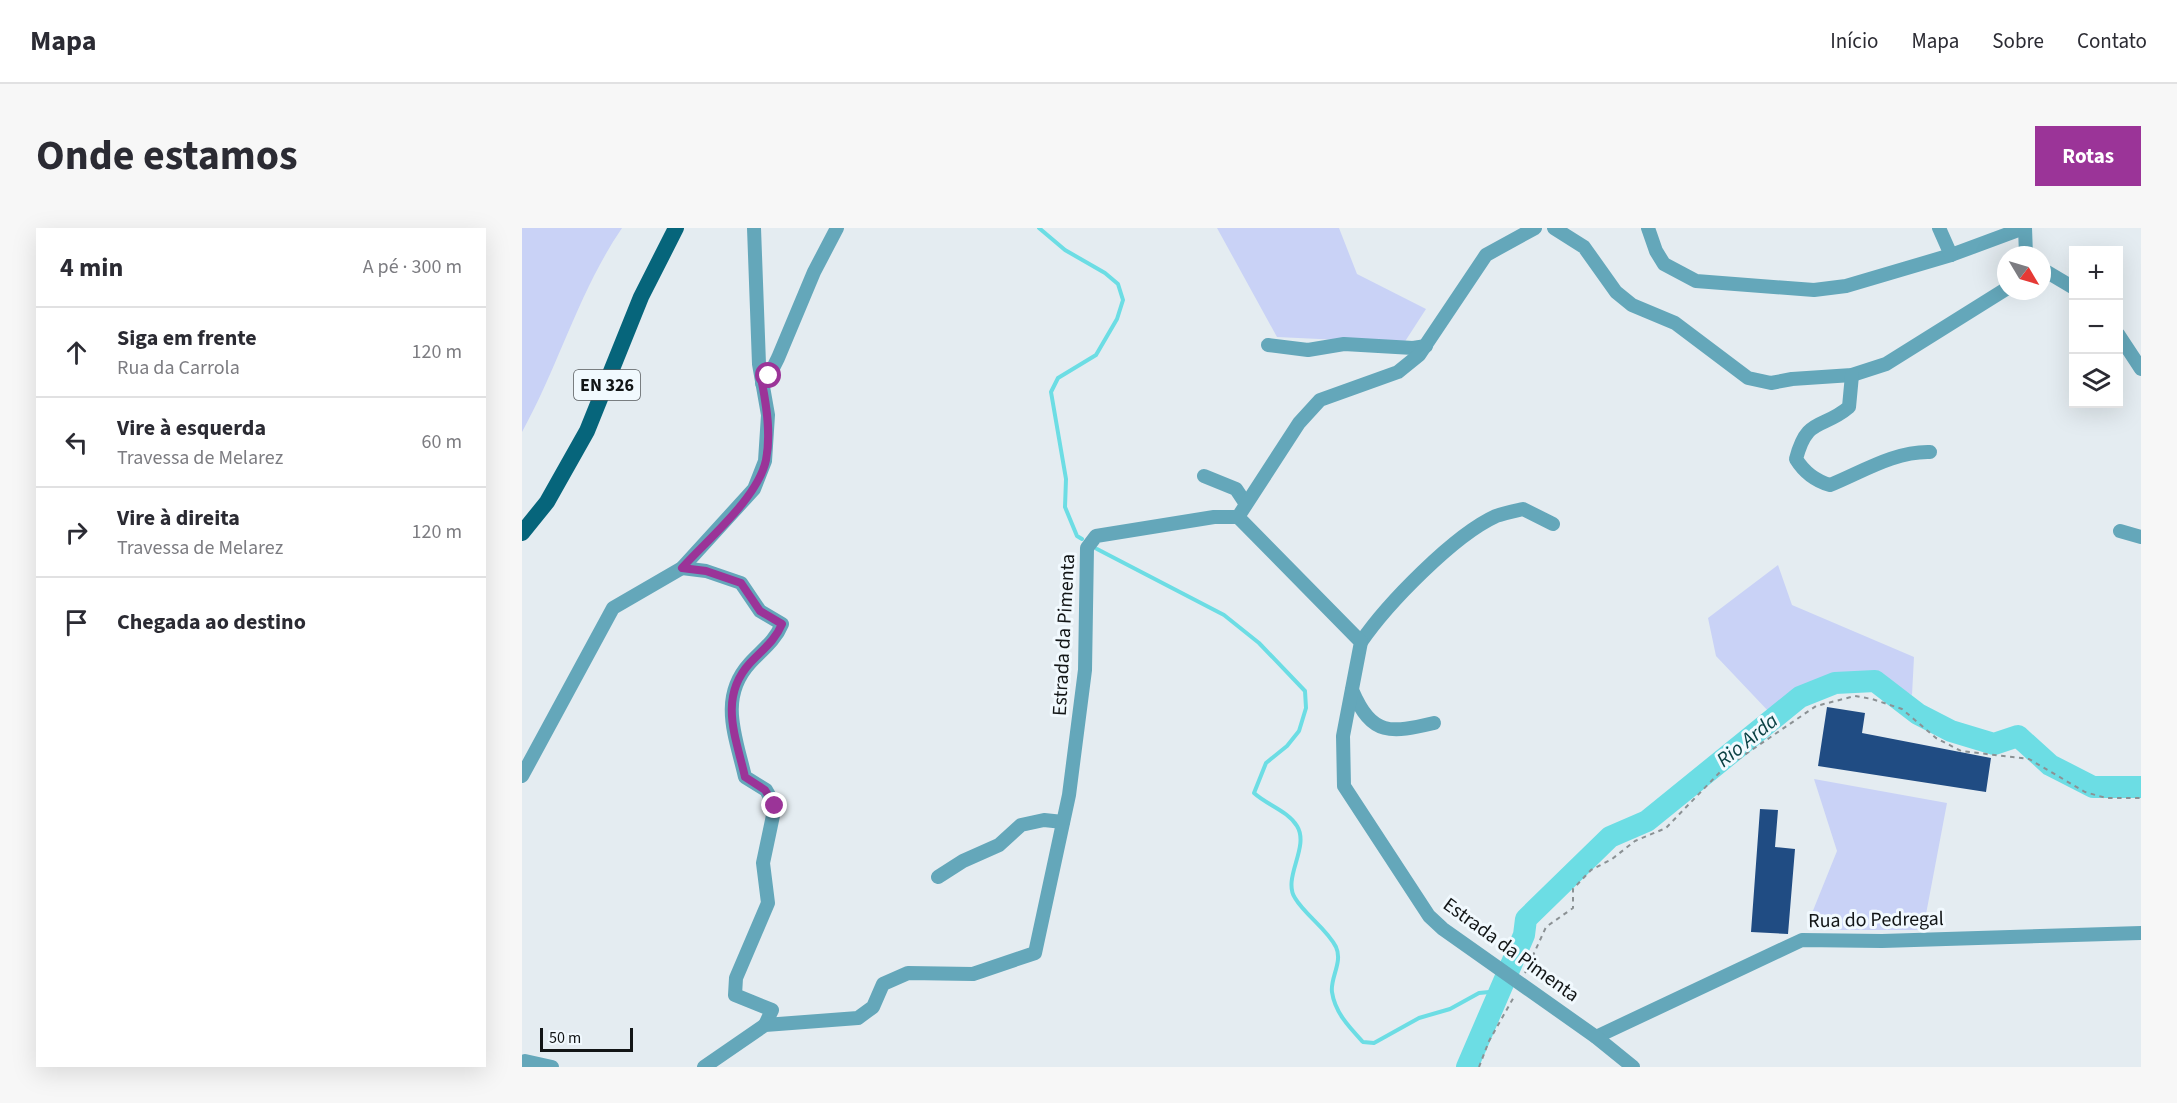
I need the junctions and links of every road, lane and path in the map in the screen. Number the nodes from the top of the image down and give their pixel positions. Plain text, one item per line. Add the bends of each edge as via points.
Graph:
1 (676, 228) edge
2 (754, 228) edge
3 (837, 228) edge
4 (1535, 228) edge
5 (1554, 228) edge
6 (1648, 228) edge
7 (1939, 228) edge
8 (2024, 228) edge
9 (2025, 246) edge
10 (1950, 255) junction
11 (2051, 275) edge
12 (2069, 286) edge
13 (1997, 295) edge
14 (2123, 342) edge
15 (1268, 345) dead end
16 (1426, 346) junction
17 (2141, 369) edge
18 (1852, 375) junction
19 (762, 383) junction
20 (1930, 452) dead end
21 (1204, 476) dead end
22 (1246, 504) junction
23 (1238, 517) junction
24 (1553, 524) dead end
25 (2121, 531) dead end
26 (522, 533) edge
27 (2141, 537) edge
28 (682, 568) junction
29 (1361, 642) junction
30 (1352, 690) junction
31 (1434, 723) dead end
32 (522, 776) edge
33 (2141, 798) edge
34 (1063, 822) junction
35 (938, 877) dead end
36 (2141, 933) edge
37 (1519, 983) junction
38 (765, 1025) junction
39 (1596, 1037) junction
40 (522, 1063) edge
41 (552, 1067) edge
42 (704, 1067) edge
43 (1479, 1067) edge
44 (1633, 1067) edge

1 - 26 main road, EN 326 via 641,297 587,431 546,502
2 - 19 street
3 - 19 street via 778,358
4 - 16 street via 1486,255
5 - 18 street via 1584,247 1616,292 1632,305 1675,323 1748,378 1772,383
6 - 10 street via 1664,264 1696,281 1832,289
7 - 10 street
8 - 9 street
8 - 10 street
11 - 12 street
13 - 18 street via 1886,364
14 - 17 street
15 - 16 street via 1308,350 1344,344
16 - 22 street via 1398,372 1320,400 1299,423
18 - 20 street via 1849,407 1805,433 1796,459 1801,466 1830,485 1894,458
19 - 28 street via 768,415 765,461 754,489
21 - 22 street via 1236,489
22 - 23 street
23 - 29 street
23 - 34 street, Estrada da Pimenta via 1214,517 1096,536 1087,548 1085,670
24 - 29 street via 1523,509 1495,516 1445,552 1377,618
25 - 27 street
28 - 32 street via 614,608
28 - 38 street via 706,571 741,583 760,611 782,624 777,637 748,665 732,696 730,721 745,777 765,790 775,806 763,863 768,903 736,978 735,995 772,1010
29 - 30 street, Estrada da Pimenta
30 - 31 street via 1366,715 1381,728 1397,732
30 - 37 street, Estrada da Pimenta via 1342,736 1344,786 1429,916
33 - 37 path via 2106,798 2085,792 2029,759 1961,751 1936,738 1902,709 1872,699 1855,696 1816,706 1721,771 1666,828 1635,841 1591,870 1573,889 1573,908 1546,927
34 - 35 street via 1044,820 1021,825 999,845
34 - 38 street, Estrada da Pimenta via 1035,953 973,974 908,973 884,984 873,1007 858,1018
36 - 39 street, Rua do Pedregal via 1802,940
37 - 39 street, Estrada da Pimenta
37 - 43 path
38 - 42 street
39 - 44 street, Estrada da Pimenta
40 - 41 street

